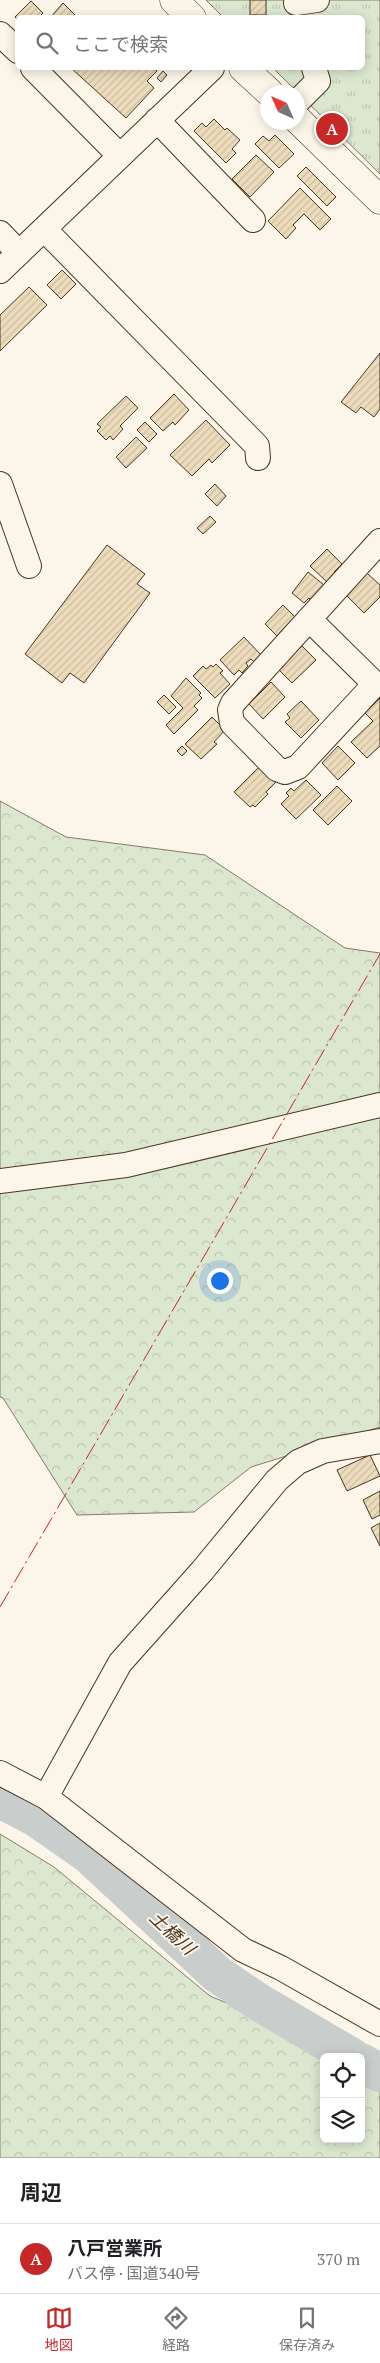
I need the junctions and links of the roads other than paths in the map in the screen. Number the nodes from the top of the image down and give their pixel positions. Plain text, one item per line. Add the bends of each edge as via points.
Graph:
1 (174, 0) edge
2 (189, 15) edge
3 (0, 34) edge
4 (15, 48) edge
5 (36, 70) edge
6 (210, 70) edge
7 (245, 70) edge
8 (315, 70) edge
9 (261, 85) edge
10 (305, 94) edge
11 (157, 120) junction
12 (305, 127) edge
13 (120, 156) junction
14 (380, 200) edge
15 (253, 220) dead end
16 (44, 229) junction
17 (0, 233) edge
18 (19, 253) junction
19 (0, 271) edge
20 (258, 458) dead end
21 (0, 484) edge
22 (380, 541) edge
23 (29, 566) dead end
24 (309, 619) junction
25 (380, 1105) edge
26 (0, 1181) edge
27 (380, 1441) edge
28 (0, 1774) edge
29 (46, 1797) junction
30 (380, 2024) edge

1 - 2 highway
3 - 4 street
5 - 13 street
6 - 11 street
7 - 9 highway
8 - 10 street via 318,81
11 - 13 street
11 - 15 street
12 - 14 highway
13 - 16 street
16 - 18 street
16 - 20 street via 257,446
17 - 18 street
18 - 19 street
21 - 23 street
22 - 24 street
24 - 24 street via 230,710 232,723 278,769 285,772 298,767 375,684
25 - 26 street via 126,1165
27 - 29 street via 323,1451 298,1462 277,1480 202,1572 120,1663
28 - 29 street
29 - 30 street via 243,1950

